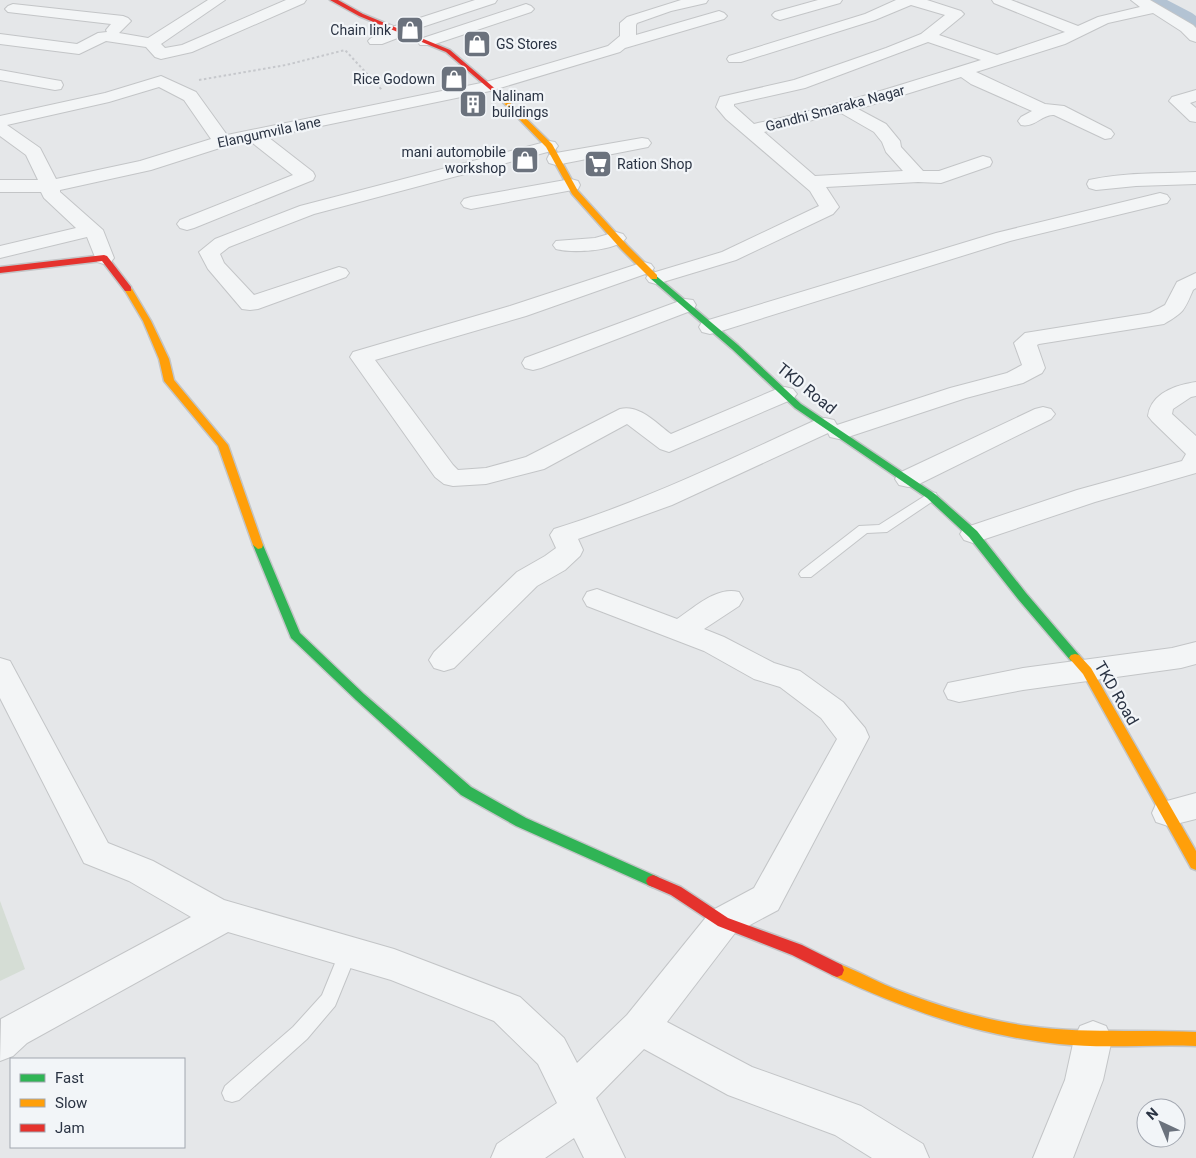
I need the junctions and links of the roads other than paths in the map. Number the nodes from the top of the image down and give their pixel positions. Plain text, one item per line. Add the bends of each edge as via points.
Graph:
1 (218, 0) edge
2 (299, 0) edge
3 (334, 0) edge
4 (490, 0) edge
5 (701, 0) edge
6 (835, 0) edge
7 (910, 0) edge
8 (999, 0) edge
9 (1138, 0) edge
10 (1159, 4) edge
11 (526, 8) dead end
12 (14, 9) dead end
13 (780, 15) dead end
14 (719, 16) dead end
15 (1196, 19) edge
16 (400, 30) junction
17 (1079, 32) junction
18 (104, 36) junction
19 (926, 37) junction
20 (1196, 37) edge
21 (0, 39) edge
22 (376, 41) dead end
23 (426, 42) junction
24 (26, 43) junction
25 (151, 43) junction
26 (622, 44) junction
27 (1048, 44) junction
28 (7, 55) dead end
29 (1066, 56) dead end
30 (735, 59) dead end
31 (996, 60) junction
32 (963, 72) junction
33 (0, 75) edge
34 (55, 85) dead end
35 (490, 86) junction
36 (1196, 95) edge
37 (842, 107) junction
38 (1042, 109) junction
39 (1196, 117) edge
40 (0, 121) edge
41 (1027, 121) dead end
42 (0, 128) edge
43 (751, 130) junction
44 (253, 134) junction
45 (1105, 134) dead end
46 (222, 141) junction
47 (642, 143) dead end
48 (553, 153) junction
49 (983, 162) dead end
50 (918, 176) junction
51 (1196, 178) edge
52 (811, 182) junction
53 (1096, 184) dead end
54 (571, 185) junction
55 (0, 186) edge
56 (50, 186) junction
57 (1160, 198) dead end
58 (471, 203) dead end
59 (187, 224) dead end
60 (91, 230) junction
61 (616, 238) junction
62 (563, 245) dead end
63 (0, 252) edge
64 (104, 258) junction
65 (0, 270) edge
66 (650, 273) junction
67 (339, 274) dead end
68 (1196, 279) edge
69 (686, 305) junction
70 (710, 328) junction
71 (533, 363) dead end
72 (1196, 389) edge
73 (785, 394) junction
74 (1043, 414) dead end
75 (832, 429) junction
76 (1196, 449) edge
77 (1196, 458) edge
78 (908, 479) junction
79 (931, 496) junction
80 (973, 534) junction
81 (806, 574) dead end
82 (597, 599) dead end
83 (730, 599) dead end
84 (680, 631) junction
85 (1196, 653) edge
86 (444, 660) dead end
87 (1196, 664) edge
88 (0, 669) edge
89 (1091, 677) junction
90 (959, 691) dead end
91 (1182, 810) edge
92 (1196, 864) edge
93 (225, 916) junction
94 (723, 922) junction
95 (348, 952) junction
96 (640, 1027) junction
97 (1093, 1039) junction
98 (1196, 1039) edge
99 (0, 1043) edge
100 (232, 1093) dead end
101 (577, 1102) junction
102 (511, 1158) edge
103 (605, 1158) edge
104 (909, 1158) edge
105 (1054, 1158) edge

1 - 25 street
2 - 25 street via 179,51 161,54
3 - 16 street, TKD Road via 360,15
4 - 16 street
5 - 26 street via 628,22 628,38
6 - 13 street
7 - 19 street via 956,14
7 - 30 street via 853,23
8 - 17 street
9 - 10 street
10 - 15 street
10 - 17 street, Gandhi Smaraka Nagar via 1103,20
10 - 20 street
11 - 23 street
12 - 18 street via 123,21
14 - 26 street, Elangumvila lane
16 - 22 street
16 - 23 street, TKD Road
17 - 27 street, Gandhi Smaraka Nagar
18 - 24 street via 79,50
18 - 25 street
19 - 31 street
19 - 43 street via 799,84 726,101 725,107
21 - 24 street
23 - 35 street, TKD Road via 448,52
24 - 28 street
26 - 35 street, Elangumvila lane via 598,55
27 - 29 street
27 - 31 street, Gandhi Smaraka Nagar
31 - 32 street, Gandhi Smaraka Nagar
32 - 37 street, Gandhi Smaraka Nagar
32 - 38 street
33 - 34 street
35 - 44 street, Elangumvila lane via 399,105 329,127
35 - 48 street, TKD Road
36 - 39 street via 1178,101
37 - 43 street, Gandhi Smaraka Nagar
37 - 50 street via 880,128 891,141 892,148
38 - 41 street via 1042,113
38 - 45 street via 1058,110
40 - 46 street via 109,97 161,81 190,96
42 - 56 street via 34,152
43 - 52 street, Gandhi Smaraka Nagar
44 - 46 street, Elangumvila lane
44 - 59 street via 306,176
46 - 56 street, Elangumvila lane via 144,166
47 - 48 street
48 - 54 street, TKD Road
48 - 67 street via 307,210 222,243 209,252 215,265 250,304
49 - 50 street via 941,177
50 - 52 street
51 - 53 street
52 - 66 street, Gandhi Smaraka Nagar via 829,207 826,210 729,256
54 - 58 street
54 - 61 street, TKD Road
55 - 56 street, Elangumvila lane
56 - 60 street via 51,194
57 - 70 street via 1003,237
60 - 63 street
60 - 64 street via 96,234
61 - 62 street via 598,244
61 - 66 street, TKD Road
64 - 65 street
64 - 94 street via 130,291 147,321 164,359 169,381 223,445 253,532 295,635 466,791 521,822 676,891
66 - 69 street, TKD Road
66 - 73 street via 361,357 444,471 453,478 486,476 535,463 628,414 669,444
68 - 75 street via 1184,286 1174,309 1156,319 1032,338 1025,343 1034,368 1015,378
69 - 70 street, TKD Road
69 - 71 street
70 - 73 street, TKD Road via 736,347
72 - 76 street via 1184,391 1161,406 1160,416
73 - 75 street, TKD Road
74 - 78 street
75 - 78 street, TKD Road
75 - 86 street via 591,527 563,535 570,550 527,579
77 - 80 street via 1194,466 1086,496
78 - 79 street, TKD Road
79 - 80 street, TKD Road
79 - 81 lane via 882,529 864,529
80 - 89 street, TKD Road
82 - 84 street
83 - 84 street
84 - 94 street via 790,679 832,710 854,737 766,899
85 - 89 street
87 - 89 street
88 - 93 street via 96,853 140,871
89 - 90 street via 1042,675
89 - 91 street, TKD Road
91 - 92 street, TKD Road
93 - 95 street
93 - 99 street via 14,1031
94 - 96 street
94 - 97 street via 797,950 864,984 957,1018 1029,1034
95 - 100 lane via 330,1000 300,1033
95 - 101 street via 394,965 507,1009 551,1051
96 - 101 street
96 - 104 street via 742,1082 847,1120
97 - 98 street
97 - 105 street via 1084,1080
101 - 102 street
101 - 103 street

